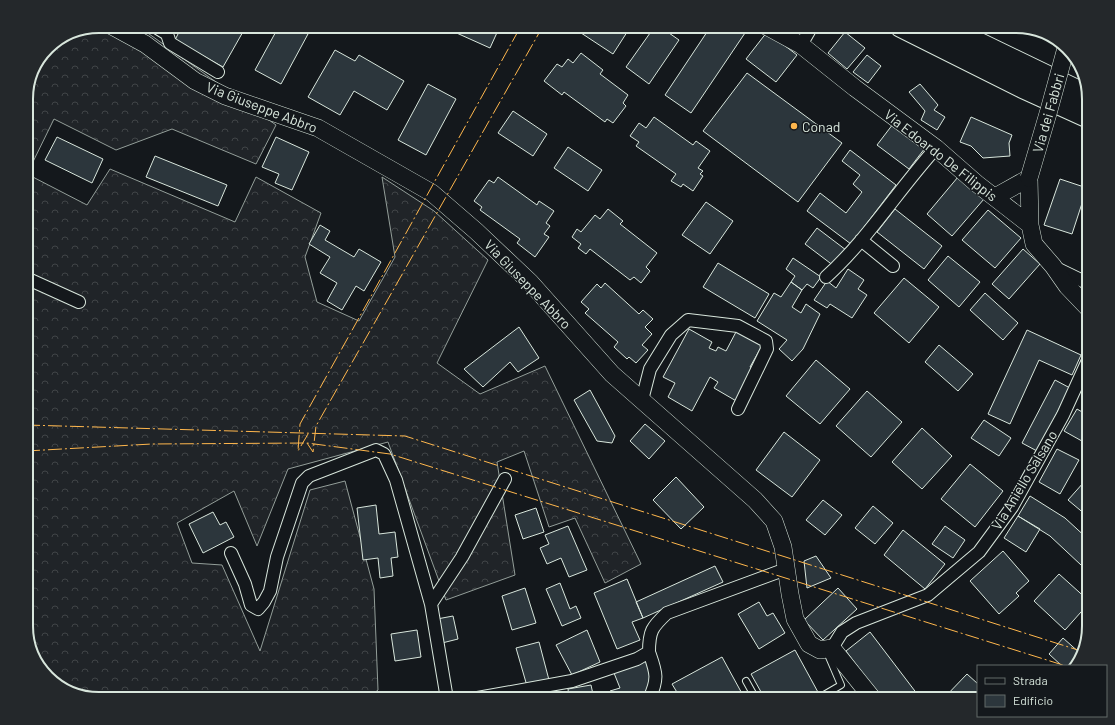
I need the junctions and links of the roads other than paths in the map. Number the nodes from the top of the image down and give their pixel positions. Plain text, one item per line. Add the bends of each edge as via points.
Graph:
1 (125, 33) edge
2 (170, 33) edge
3 (779, 33) edge
4 (808, 33) edge
5 (915, 33) edge
6 (956, 33) edge
7 (801, 45) junction
8 (1064, 53) edge
9 (218, 72) dead end
10 (1081, 93) edge
11 (1082, 115) edge
12 (936, 148) junction
13 (1029, 178) junction
14 (1001, 202) junction
15 (1030, 225) junction
16 (861, 240) junction
17 (893, 266) dead end
18 (1053, 266) junction
19 (826, 277) dead end
20 (1082, 280) edge
21 (33, 281) edge
22 (79, 302) dead end
23 (1082, 302) edge
24 (1082, 373) edge
25 (642, 400) junction
26 (738, 409) dead end
27 (505, 479) dead end
28 (231, 553) dead end
29 (786, 569) junction
30 (431, 604) junction
31 (829, 648) junction
32 (649, 652) junction
33 (746, 681) dead end
34 (446, 692) edge
35 (511, 692) edge
36 (653, 692) edge
37 (752, 692) edge
38 (829, 692) edge
39 (867, 692) edge

1 - 25 street, Via Giuseppe Abbro via 145,44 195,81 225,96 318,128 432,194 530,282 612,374
2 - 9 street via 170,43
3 - 7 street, Via Edoardo De Filippis
4 - 7 street
5 - 11 highway
6 - 10 highway
7 - 12 street, Via Edoardo De Filippis
8 - 13 street, Via dei Fabbri, bridge
12 - 14 street, Via Edoardo De Filippis
12 - 16 street
13 - 14 street
13 - 15 street, Via dei Fabbri
14 - 15 street, Via Edoardo De Filippis
15 - 18 street via 1034,244
16 - 17 street
16 - 19 street
18 - 20 street
18 - 23 street
21 - 22 street
24 - 31 street, Via Aniello Salsano via 1063,415 1012,507 979,552 928,594 856,623 842,632
25 - 26 street via 650,369 671,335 688,320 738,326 766,341 767,348
25 - 29 street, Via Giuseppe Abbro via 755,500 774,521 783,546
27 - 30 street via 462,557
28 - 30 street via 251,605 258,609 270,591 277,557 302,483 309,476 376,450 384,454 396,480
29 - 31 street, Via Giuseppe Abbro via 795,619 809,644 820,650
29 - 32 street via 667,613 655,624 649,637
30 - 34 street
31 - 38 lane via 841,685
31 - 39 street
32 - 35 street via 572,681
32 - 36 street via 656,671 656,686
33 - 37 lane

